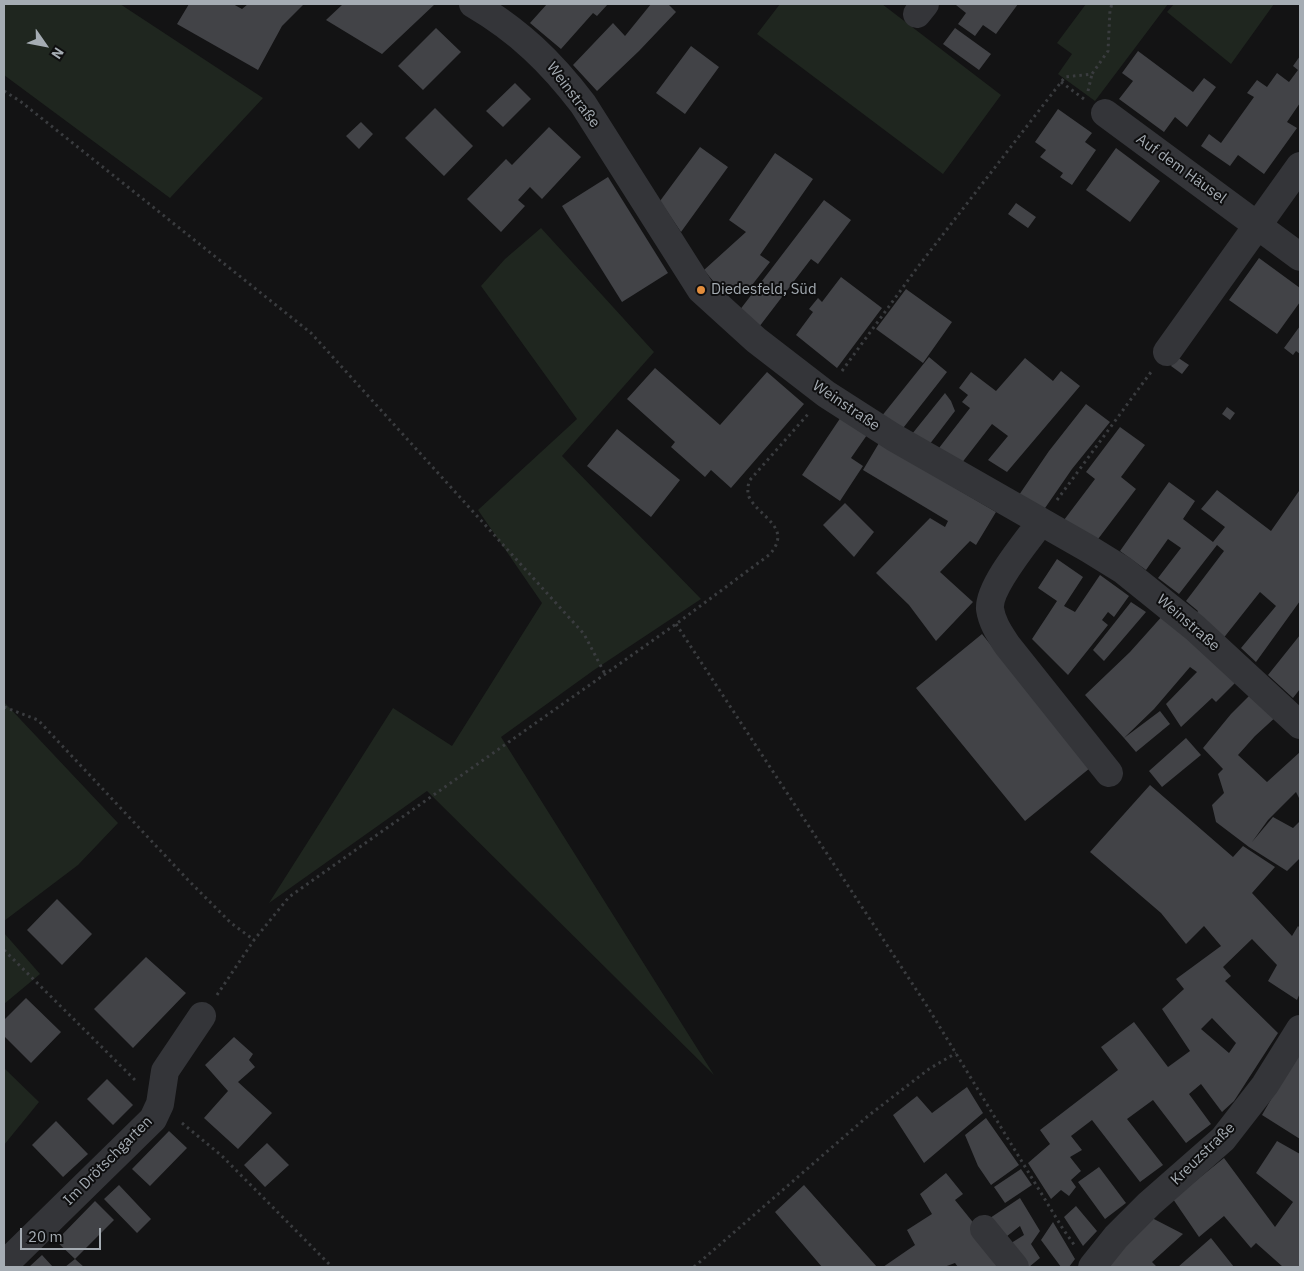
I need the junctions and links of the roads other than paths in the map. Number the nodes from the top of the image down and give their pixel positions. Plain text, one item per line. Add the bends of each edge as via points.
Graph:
1 (473, 4) edge
2 (1105, 113) dead end
3 (1300, 166) edge
4 (1258, 225) junction
5 (1300, 257) edge
6 (1166, 352) road end
7 (1041, 522) junction
8 (1300, 725) edge
9 (1110, 773) dead end
10 (202, 1016) road end
11 (1300, 1029) edge
12 (984, 1228) dead end
13 (1085, 1260) edge
14 (4, 1266) edge
15 (1015, 1267) edge

1 - 7 street, Weinstraße via 523,38 584,104 701,290 756,340 826,394 893,437
2 - 4 street, Auf dem Häusel
3 - 4 street
4 - 5 street, Auf dem Häusel
4 - 6 street
7 - 8 street, Weinstraße via 1123,570 1154,594 1236,664
7 - 9 street via 996,585 990,608 995,626 1006,645
10 - 14 street, Im Drötschgarten via 165,1071 160,1104 152,1119
11 - 13 street, Kreuzstraße via 1265,1086 1223,1139 1148,1204 1116,1237
12 - 15 street

